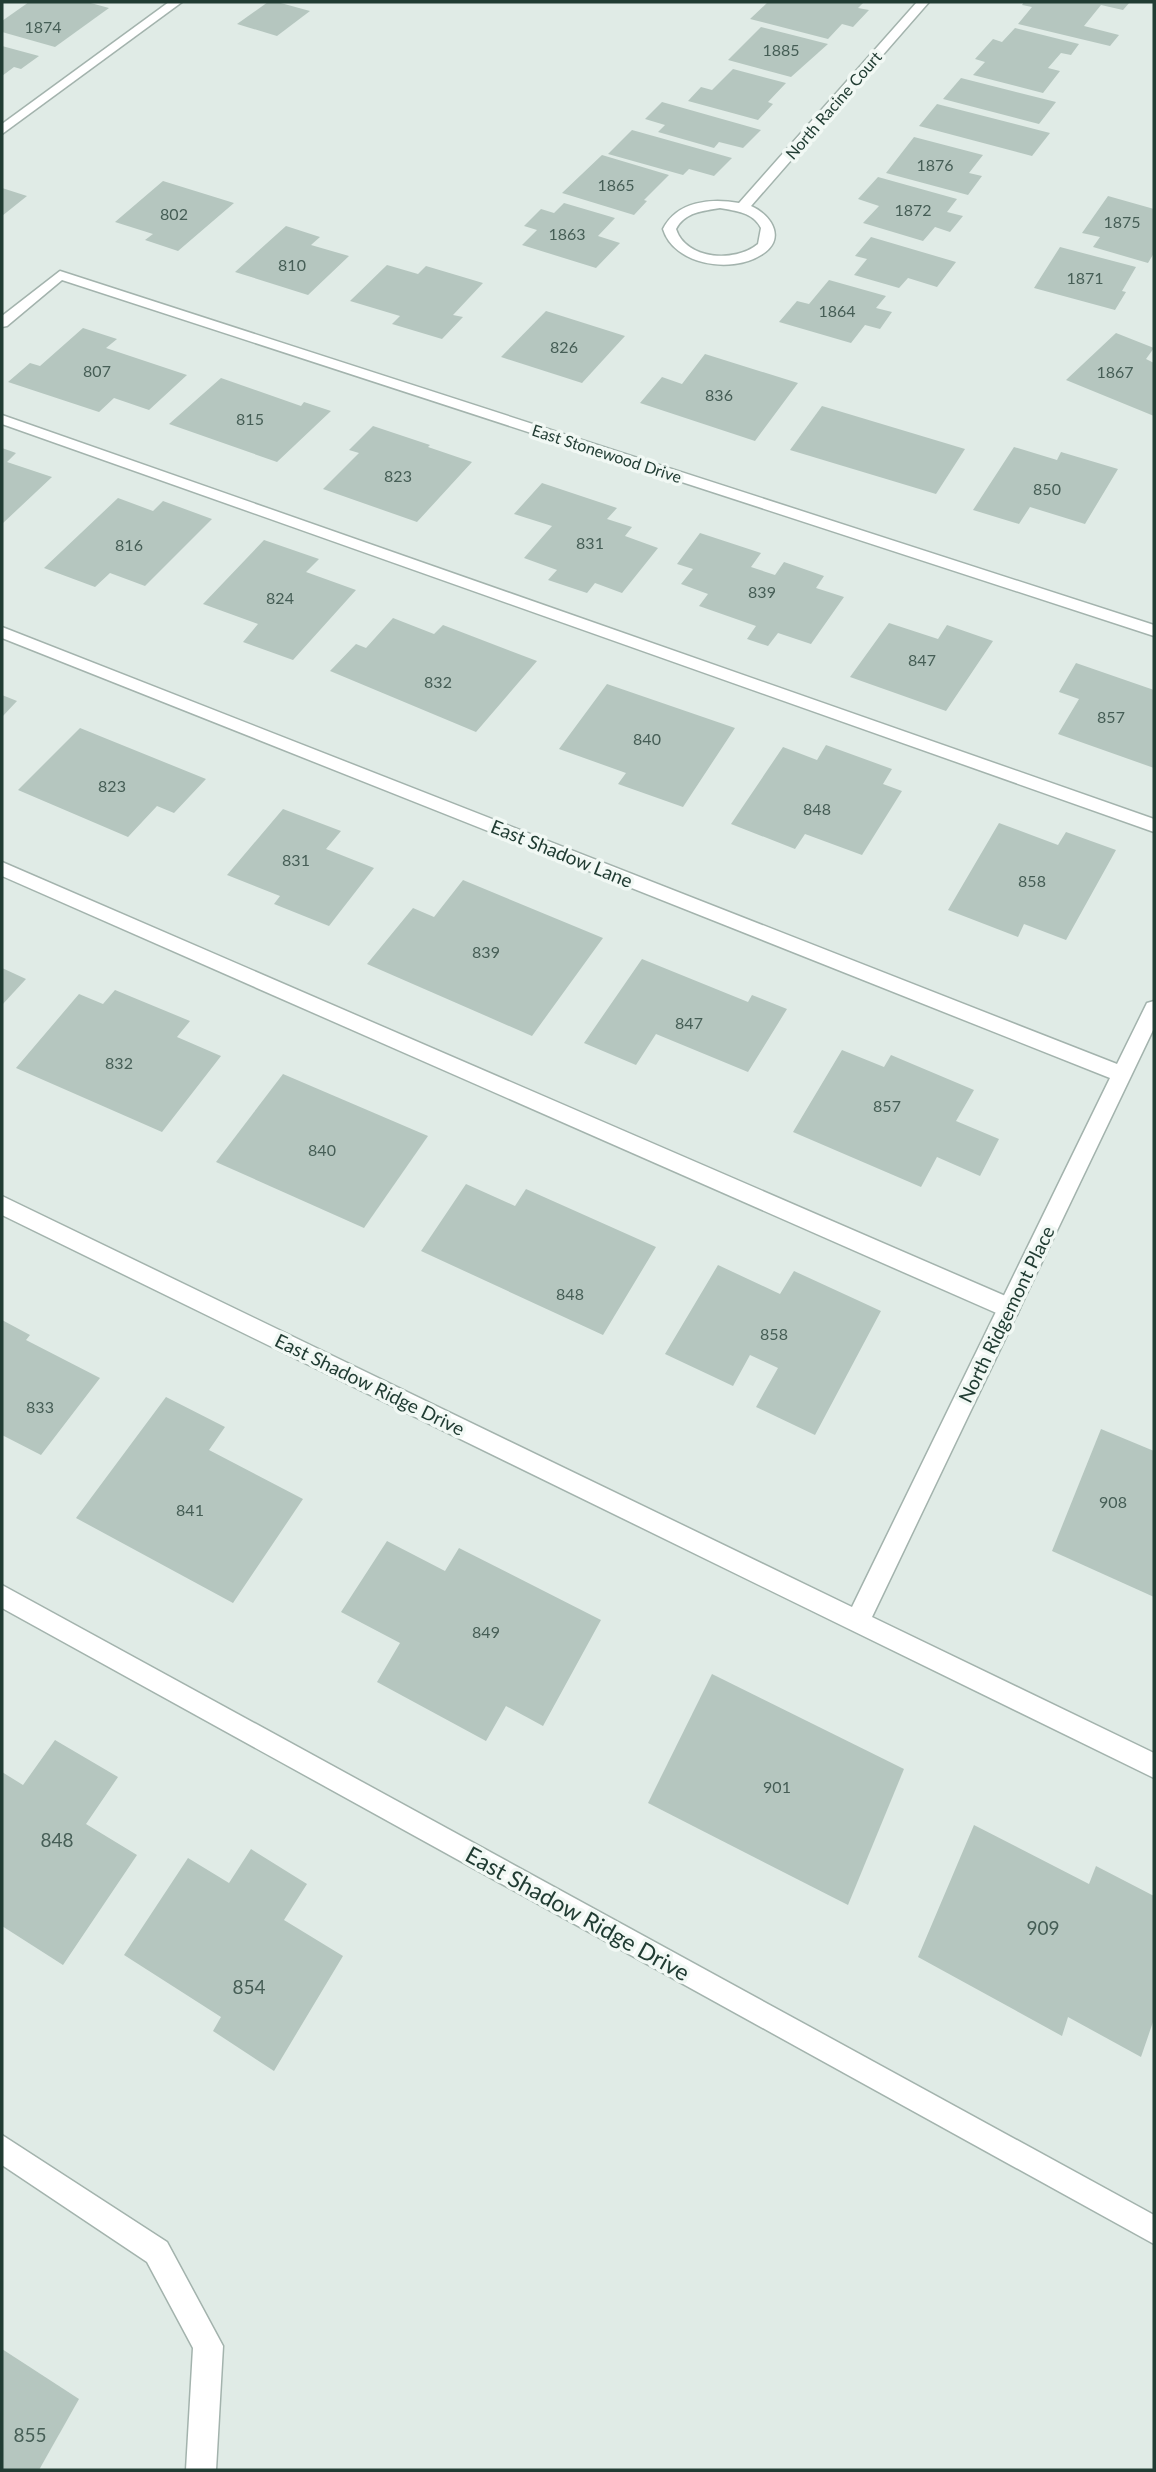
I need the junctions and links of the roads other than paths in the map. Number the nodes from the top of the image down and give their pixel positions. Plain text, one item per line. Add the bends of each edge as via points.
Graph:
1 (176, 2) edge
2 (923, 2) edge
3 (2, 130) edge
4 (742, 208) junction
5 (2, 323) edge
6 (2, 419) edge
7 (1154, 631) edge
8 (2, 632) edge
9 (1154, 826) edge
10 (2, 869) edge
11 (1154, 1008) edge
12 (1122, 1074) junction
13 (2, 1205) edge
14 (1009, 1308) junction
15 (2, 1596) edge
16 (858, 1621) junction
17 (1154, 1766) edge
18 (2, 2149) edge
19 (1154, 2230) edge
20 (201, 2470) edge

1 - 3 street
2 - 4 street, North Racine Court
4 - 4 street via 720,204 688,209 670,223 671,241 707,259 753,254 770,238 769,228 764,219
5 - 7 street, East Stonewood Drive via 60,275
6 - 9 street
8 - 12 street, East Shadow Lane
10 - 14 street
11 - 12 street, North Ridgemont Place
12 - 14 street, North Ridgemont Place
13 - 16 street, East Shadow Ridge Drive
14 - 16 street, North Ridgemont Place
15 - 19 street, East Shadow Ridge Drive
16 - 17 street, East Shadow Ridge Drive
18 - 20 street via 157,2252 208,2346

